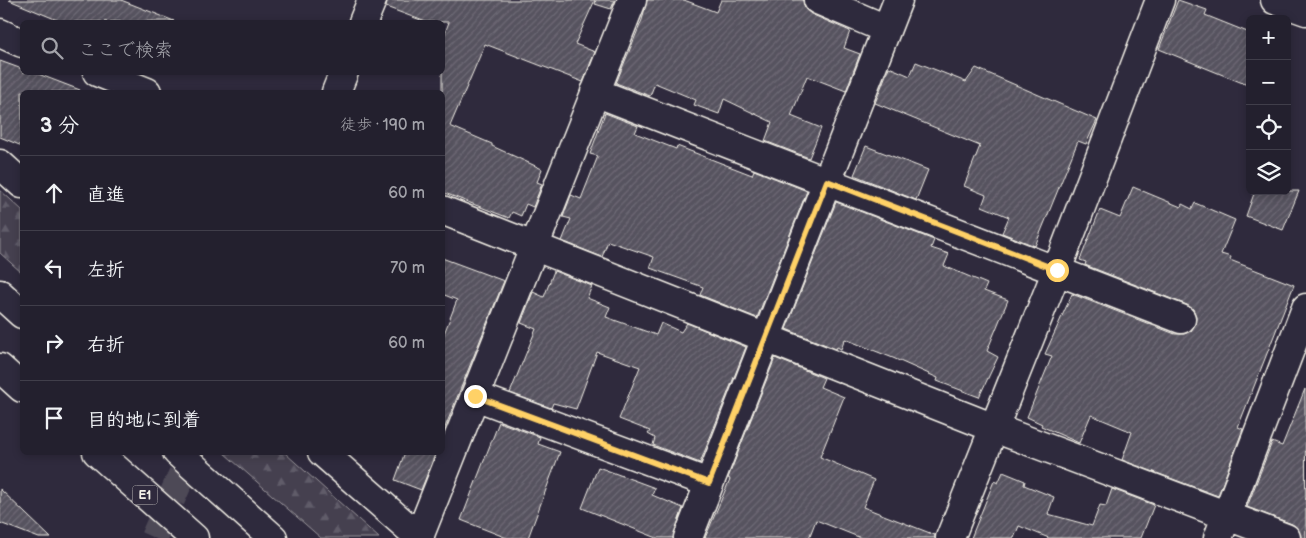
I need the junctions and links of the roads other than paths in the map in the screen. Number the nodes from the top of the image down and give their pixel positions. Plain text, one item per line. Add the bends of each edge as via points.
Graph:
1 (372, 0) edge
2 (632, 0) edge
3 (818, 0) edge
4 (898, 0) edge
5 (1160, 0) edge
6 (1275, 0) edge
7 (1306, 11) edge
8 (364, 20) edge
9 (886, 29) junction
10 (0, 34) edge
11 (20, 41) edge
12 (104, 75) edge
13 (343, 75) edge
14 (142, 90) edge
15 (337, 90) edge
16 (595, 92) junction
17 (0, 164) edge
18 (827, 181) junction
19 (20, 182) edge
20 (445, 211) edge
21 (534, 246) junction
22 (1057, 270) junction
23 (0, 294) edge
24 (1306, 308) edge
25 (20, 312) edge
26 (1181, 319) dead end
27 (766, 338) junction
28 (0, 368) edge
29 (20, 386) edge
30 (475, 396) junction
31 (994, 428) junction
32 (99, 455) edge
33 (180, 455) edge
34 (325, 455) edge
35 (709, 483) junction
36 (1222, 527) edge
37 (419, 537) edge
38 (194, 538) edge
39 (273, 538) edge
40 (688, 538) edge
41 (950, 538) edge
42 (1286, 538) edge

1 - 8 main road
2 - 16 main road
3 - 9 main road
4 - 9 main road
5 - 22 main road
6 - 7 main road
9 - 18 main road
10 - 11 main road
12 - 14 main road
13 - 15 main road
16 - 18 main road
16 - 21 main road
17 - 19 main road
18 - 22 main road
18 - 27 main road
20 - 21 main road
21 - 27 main road
21 - 30 main road
22 - 26 main road
22 - 31 main road
23 - 25 main road
24 - 36 main road
27 - 31 main road
27 - 35 main road
28 - 29 main road
30 - 35 main road
30 - 37 main road
31 - 36 main road
31 - 41 main road
32 - 38 main road, E1
33 - 39 main road
34 - 37 main road
35 - 40 main road
36 - 42 main road

